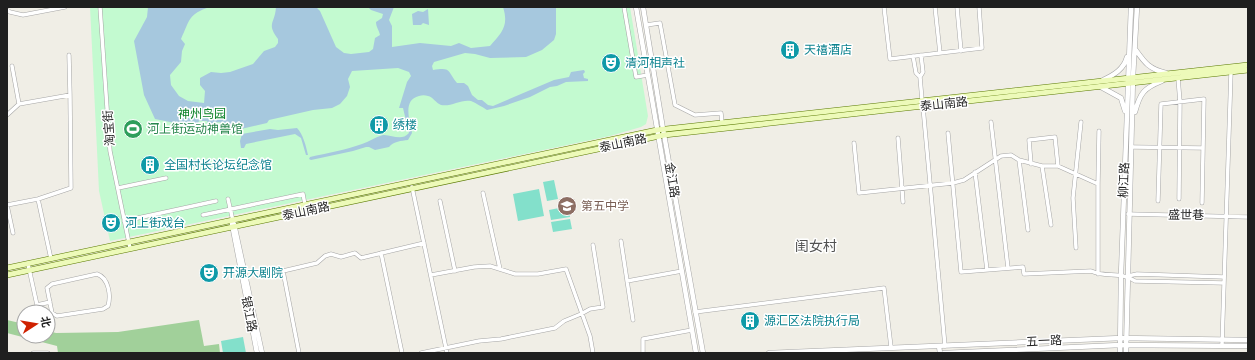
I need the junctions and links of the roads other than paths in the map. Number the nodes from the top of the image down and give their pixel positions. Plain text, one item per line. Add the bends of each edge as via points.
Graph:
1 (65, 7) edge
2 (100, 7) edge
3 (624, 7) edge
4 (636, 7) edge
5 (643, 7) edge
6 (884, 7) edge
7 (935, 7) edge
8 (957, 7) edge
9 (979, 7) edge
10 (1131, 7) edge
11 (1137, 7) edge
12 (7, 10) edge
13 (646, 25) junction
14 (640, 26) junction
15 (1130, 48) junction
16 (1135, 49) junction
17 (961, 51) junction
18 (940, 53) junction
19 (69, 55) dead end
20 (913, 56) junction
21 (921, 56) junction
22 (1248, 64) edge
23 (12, 66) dead end
24 (1248, 70) edge
25 (1231, 72) junction
26 (1166, 73) junction
27 (648, 75) junction
28 (920, 77) junction
29 (1178, 78) junction
30 (1166, 79) junction
31 (1131, 80) junction
32 (1100, 84) junction
33 (70, 95) junction
34 (922, 100) junction
35 (1180, 102) junction
36 (19, 104) junction
37 (923, 106) junction
38 (1126, 114) junction
39 (7, 115) edge
40 (1132, 121) junction
41 (722, 122) junction
42 (991, 122) dead end
43 (1081, 122) dead end
44 (746, 123) junction
45 (1100, 131) dead end
46 (661, 133) junction
47 (948, 133) dead end
48 (898, 138) dead end
49 (854, 143) dead end
50 (1132, 147) junction
51 (1160, 147) junction
52 (1180, 148) junction
53 (1203, 148) junction
54 (995, 160) junction
55 (1019, 160) junction
56 (1031, 164) junction
57 (1042, 166) junction
58 (1058, 166) junction
59 (976, 172) junction
60 (1076, 174) junction
61 (166, 178) dead end
62 (952, 183) junction
63 (1098, 184) junction
64 (412, 185) junction
65 (929, 185) junction
66 (118, 188) junction
67 (902, 188) junction
68 (483, 193) dead end
69 (38, 199) junction
70 (228, 199) dead end
71 (1179, 199) dead end
72 (216, 201) dead end
73 (440, 201) dead end
74 (1158, 201) dead end
75 (903, 202) dead end
76 (1202, 203) dead end
77 (7, 205) edge
78 (305, 205) junction
79 (230, 209) junction
80 (1123, 214) junction
81 (1130, 214) junction
82 (203, 215) dead end
83 (1227, 216) junction
84 (1248, 217) edge
85 (124, 221) junction
86 (233, 221) junction
87 (1050, 225) dead end
88 (234, 227) junction
89 (1028, 230) dead end
90 (13, 233) dead end
91 (683, 238) junction
92 (676, 239) junction
93 (621, 241) dead end
94 (424, 243) junction
95 (129, 245) junction
96 (593, 245) dead end
97 (1076, 248) dead end
98 (381, 253) junction
99 (51, 259) junction
100 (28, 264) junction
101 (7, 268) edge
102 (1008, 268) junction
103 (500, 269) junction
104 (29, 270) junction
105 (987, 270) junction
106 (455, 271) junction
107 (682, 271) junction
108 (7, 274) edge
109 (1098, 274) junction
110 (431, 275) junction
111 (1121, 275) junction
112 (1128, 276) junction
113 (1224, 277) junction
114 (627, 281) junction
115 (1224, 283) junction
116 (50, 302) junction
117 (696, 312) junction
118 (582, 314) junction
119 (633, 320) dead end
120 (692, 330) junction
121 (1121, 338) junction
122 (1126, 338) junction
123 (1248, 340) edge
124 (1222, 342) junction
125 (1120, 345) junction
126 (1126, 345) junction
127 (939, 346) junction
128 (945, 346) junction
129 (1248, 346) edge
130 (891, 347) junction
131 (446, 348) junction
132 (34, 353) edge
133 (48, 353) edge
134 (257, 353) edge
135 (262, 353) edge
136 (298, 353) edge
137 (402, 353) edge
138 (421, 353) edge
139 (447, 353) edge
140 (593, 353) edge
141 (642, 353) edge
142 (696, 353) edge
143 (703, 353) edge
144 (769, 353) edge
145 (940, 353) edge
146 (944, 353) edge
147 (1120, 353) edge
148 (1126, 353) edge

1 - 12 street via 23,15
2 - 66 street, 淘宝街 via 110,151
3 - 27 street via 636,77
4 - 14 street, 金江路
5 - 13 street, 金江路
6 - 20 street via 890,59
7 - 18 street
8 - 17 street
9 - 17 street via 982,48
10 - 15 street, 柳江路
11 - 16 street, 柳江路
13 - 14 street
13 - 41 street via 660,23 675,105 695,115 721,113
13 - 46 street, 金江路
14 - 27 street, 金江路
15 - 31 street, 柳江路
15 - 32 street via 1126,62 1114,76
16 - 26 street via 1150,67
16 - 31 street, 柳江路
17 - 18 street
18 - 21 street
19 - 33 street
20 - 21 street
20 - 28 street via 916,73
21 - 28 street via 923,72
22 - 26 main road, 泰山南路
23 - 36 street
24 - 25 main road, 泰山南路
25 - 29 main road, 泰山南路
25 - 83 street
26 - 31 main road, 泰山南路
27 - 46 street, 金江路
28 - 34 street
29 - 30 main road, 泰山南路
29 - 35 street
30 - 31 main road, 泰山南路
30 - 40 street via 1148,87 1140,95
31 - 32 main road, 泰山南路
31 - 38 street, 柳江路
31 - 40 street, 柳江路
32 - 34 main road, 泰山南路
32 - 37 main road, 泰山南路
32 - 38 street via 1121,98
33 - 36 street
33 - 69 street via 71,188
34 - 37 main road
34 - 44 main road, 泰山南路
35 - 51 street via 1161,104
35 - 52 street
35 - 53 street via 1204,99
36 - 39 street
37 - 44 main road, 泰山南路
37 - 65 street
38 - 80 street, 柳江路
40 - 50 street, 柳江路
41 - 44 main road, 泰山南路
41 - 46 main road, 泰山南路
42 - 54 street
43 - 60 street
44 - 46 main road, 泰山南路
45 - 63 street
46 - 64 main road, 泰山南路
46 - 91 street, 金江路
46 - 92 street, 金江路
47 - 62 street
48 - 67 street
49 - 67 street via 858,193
50 - 51 street
50 - 81 street, 柳江路
51 - 52 street
51 - 74 street
52 - 53 street
52 - 71 street
53 - 76 street
54 - 55 street via 1001,156 1011,155
54 - 59 street
54 - 102 street
55 - 56 street
55 - 89 street
56 - 57 street
56 - 58 street via 1029,140 1055,137
57 - 58 street
57 - 87 street
58 - 60 street
59 - 62 street via 964,180
59 - 105 street
60 - 63 street
60 - 97 street via 1073,198
61 - 66 street
62 - 65 street
62 - 105 street via 961,272
63 - 109 street
64 - 78 main road, 泰山南路
64 - 88 main road, 泰山南路
64 - 94 street
65 - 67 street
65 - 128 street
66 - 85 street, 淘宝街
67 - 75 street
68 - 103 street
69 - 77 street
69 - 99 street
70 - 79 street
72 - 85 street
73 - 106 street
77 - 90 street
78 - 79 street via 303,194
78 - 86 main road, 泰山南路
79 - 82 street
79 - 86 street
80 - 81 street, 盛世巷
80 - 111 street, 柳江路
81 - 83 street, 盛世巷
81 - 112 street, 柳江路
83 - 84 street, 盛世巷
83 - 113 street
85 - 95 street, 淘宝街
86 - 88 street, 银江路
86 - 95 main road, 泰山南路
88 - 95 main road, 泰山南路
88 - 134 street, 银江路
88 - 135 street, 银江路
91 - 92 street
91 - 117 street, 金江路
92 - 107 street, 金江路
93 - 114 street
94 - 98 street
94 - 110 street
95 - 99 main road, 泰山南路
95 - 104 main road, 泰山南路
96 - 118 street via 603,307
98 - 136 street via 361,258 355,254 341,257 331,254 317,263 283,271
98 - 137 street
99 - 100 main road, 泰山南路
100 - 101 main road, 泰山南路
100 - 104 street
102 - 105 street
102 - 109 street via 1023,267 1024,274 1091,271
103 - 106 street via 490,266
103 - 118 street via 515,274 538,274 566,269
104 - 108 main road, 泰山南路
104 - 116 street via 37,305
106 - 110 street
107 - 114 street
107 - 120 street, 金江路
109 - 111 street
110 - 131 street
111 - 112 street
111 - 121 street, 柳江路
112 - 113 street via 1137,274
112 - 115 street via 1135,280
112 - 122 street, 柳江路
113 - 115 street
114 - 119 street
115 - 124 street
116 - 116 street via 52,313 57,316 103,309 108,306 110,300 106,282 97,274 52,284 47,288
117 - 130 street via 884,288
117 - 143 street, 金江路
118 - 131 street via 564,321 555,328
118 - 140 street
120 - 141 street via 643,339
120 - 142 street, 金江路
121 - 122 street, 五一路
121 - 125 street, 柳江路
121 - 128 street, 五一路
122 - 124 street, 五一路
122 - 126 street, 柳江路
123 - 124 street, 五一路
124 - 126 street, 五一路
124 - 129 street, 五一路
125 - 126 street, 五一路
125 - 146 street, 五一路
125 - 147 street, 柳江路
126 - 148 street, 柳江路
127 - 128 street, 五一路
127 - 130 street, 五一路
127 - 145 street
130 - 144 street, 五一路
131 - 138 street
131 - 139 street
132 - 133 street

